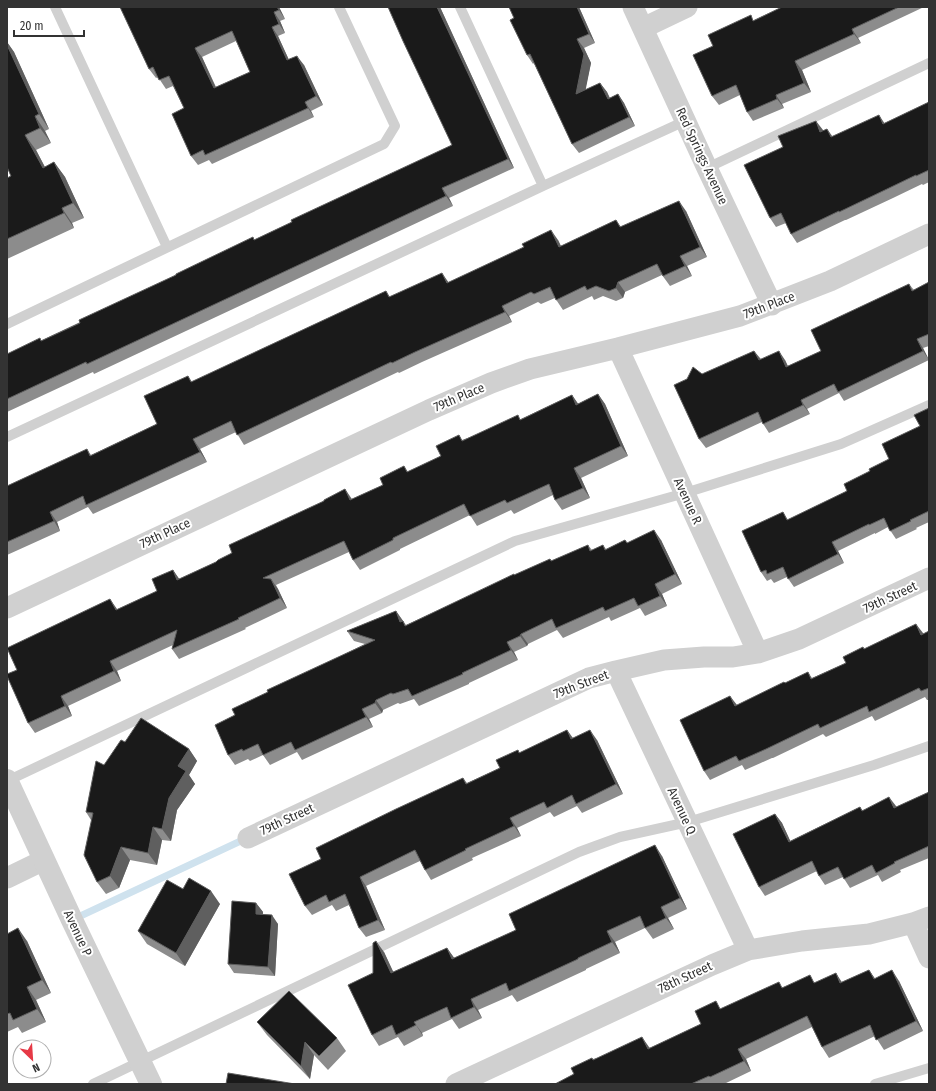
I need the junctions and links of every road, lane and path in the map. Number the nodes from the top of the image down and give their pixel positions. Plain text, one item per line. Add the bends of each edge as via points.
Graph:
1 (55, 7) edge
2 (340, 7) edge
3 (460, 7) edge
4 (632, 7) edge
5 (688, 7) edge
6 (643, 28) junction
7 (929, 63) edge
8 (685, 121) junction
9 (707, 168) junction
10 (543, 186) junction
11 (929, 234) edge
12 (167, 247) junction
13 (772, 305) junction
14 (7, 324) edge
15 (618, 348) junction
16 (929, 404) edge
17 (7, 437) edge
18 (685, 494) junction
19 (929, 578) edge
20 (7, 608) edge
21 (758, 653) junction
22 (616, 671) junction
23 (929, 746) edge
24 (7, 780) edge
25 (688, 822) junction
26 (248, 838) dead end
27 (44, 860) junction
28 (7, 878) edge
29 (921, 920) edge
30 (748, 950) junction
31 (929, 958) edge
32 (140, 1062) junction
33 (929, 1068) edge
34 (93, 1084) edge
35 (151, 1084) edge
36 (456, 1084) edge
37 (876, 1084) edge

1 - 12 lane
2 - 12 lane via 396,126 384,144
3 - 10 lane
4 - 6 street, Red Springs Avenue
5 - 6 street
6 - 8 street, Red Springs Avenue
7 - 9 lane
8 - 9 street, Red Springs Avenue
8 - 10 lane
9 - 13 street, Red Springs Avenue
10 - 17 lane
11 - 13 street, 79th Place via 830,282
12 - 14 lane
13 - 15 street, 79th Place
15 - 18 street, Avenue R
15 - 20 street, 79th Place via 530,369 491,383
16 - 18 lane via 841,444
18 - 21 street, Avenue R
18 - 24 lane via 515,541
19 - 21 street, 79th Street via 799,639
21 - 22 street, 79th Street via 733,657 664,660
22 - 25 street, Avenue Q
22 - 26 street, 79th Street via 589,678
23 - 25 lane
24 - 27 street, Avenue P
25 - 30 street, Avenue Q
25 - 32 lane via 620,837 579,852
27 - 28 street
27 - 32 street, Avenue P
29 - 30 street, 78th Street via 869,934
29 - 31 street
30 - 36 street, 78th Street
32 - 34 lane
32 - 35 street, Avenue P
33 - 37 lane

